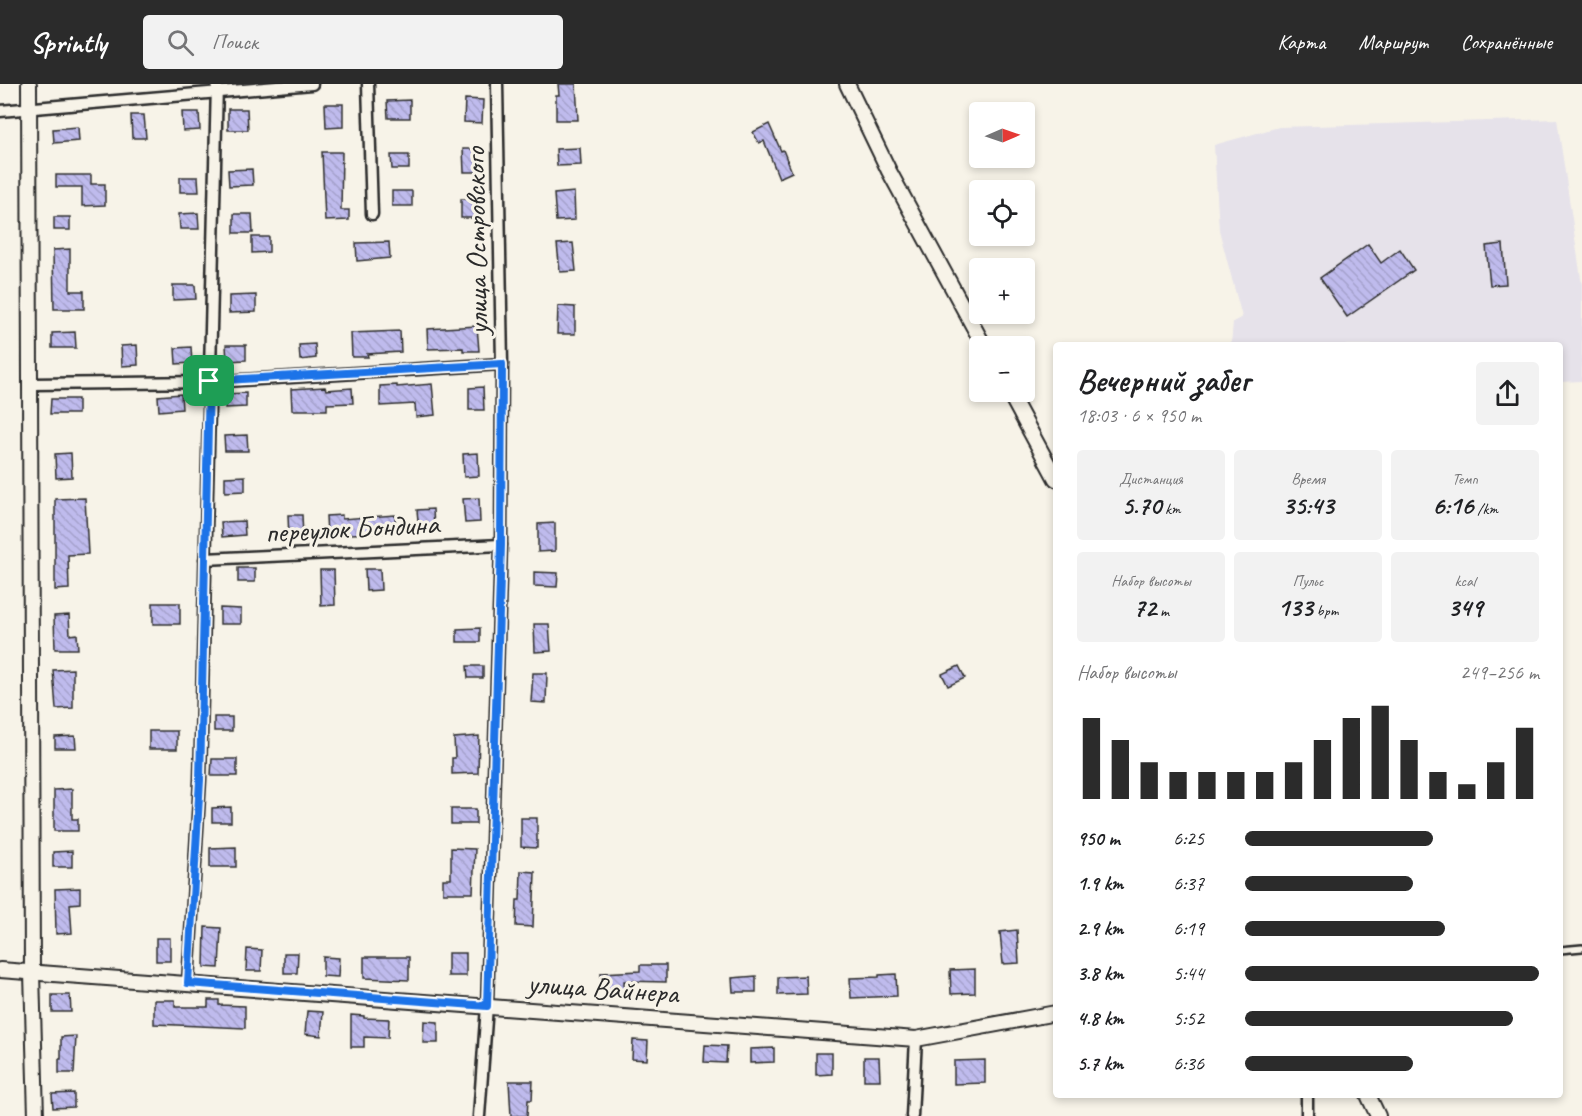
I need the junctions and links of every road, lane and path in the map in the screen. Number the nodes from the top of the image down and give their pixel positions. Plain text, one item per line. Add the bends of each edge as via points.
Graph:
1 (29, 84) edge
2 (312, 84) edge
3 (368, 84) edge
4 (497, 84) edge
5 (847, 84) edge
6 (217, 88) edge
7 (31, 109) junction
8 (0, 111) edge
9 (372, 214) dead end
10 (979, 336) edge
11 (502, 364) junction
12 (209, 381) junction
13 (31, 384) junction
14 (1014, 402) edge
15 (1053, 473) edge
16 (501, 545) junction
17 (205, 559) junction
18 (1582, 948) edge
19 (1563, 950) edge
20 (0, 970) edge
21 (32, 973) junction
22 (188, 983) junction
23 (487, 1006) junction
24 (1053, 1014) edge
25 (916, 1039) junction
26 (1307, 1098) edge
27 (1369, 1098) edge
28 (36, 1116) edge
29 (479, 1116) edge
30 (912, 1116) edge
31 (1307, 1116) edge
32 (1378, 1116) edge

1 - 7 street
2 - 6 street
3 - 9 street
4 - 11 street, улица Островского
5 - 10 street via 889,171
6 - 7 street
6 - 12 street
7 - 8 street
7 - 13 street
11 - 12 street
11 - 16 street, улица Островского
12 - 13 street
12 - 17 street
13 - 21 street
14 - 15 street
16 - 17 street, переулок Бондина
16 - 23 street, улица Островского
17 - 22 street via 200,780
18 - 19 lane
20 - 21 street, улица Вайнера
21 - 22 street, улица Вайнера
21 - 28 street
22 - 23 street, улица Вайнера
23 - 25 street, улица Вайнера
23 - 29 street, улица Островского
24 - 25 street, улица Вайнера
25 - 30 street
26 - 31 street
27 - 32 street

